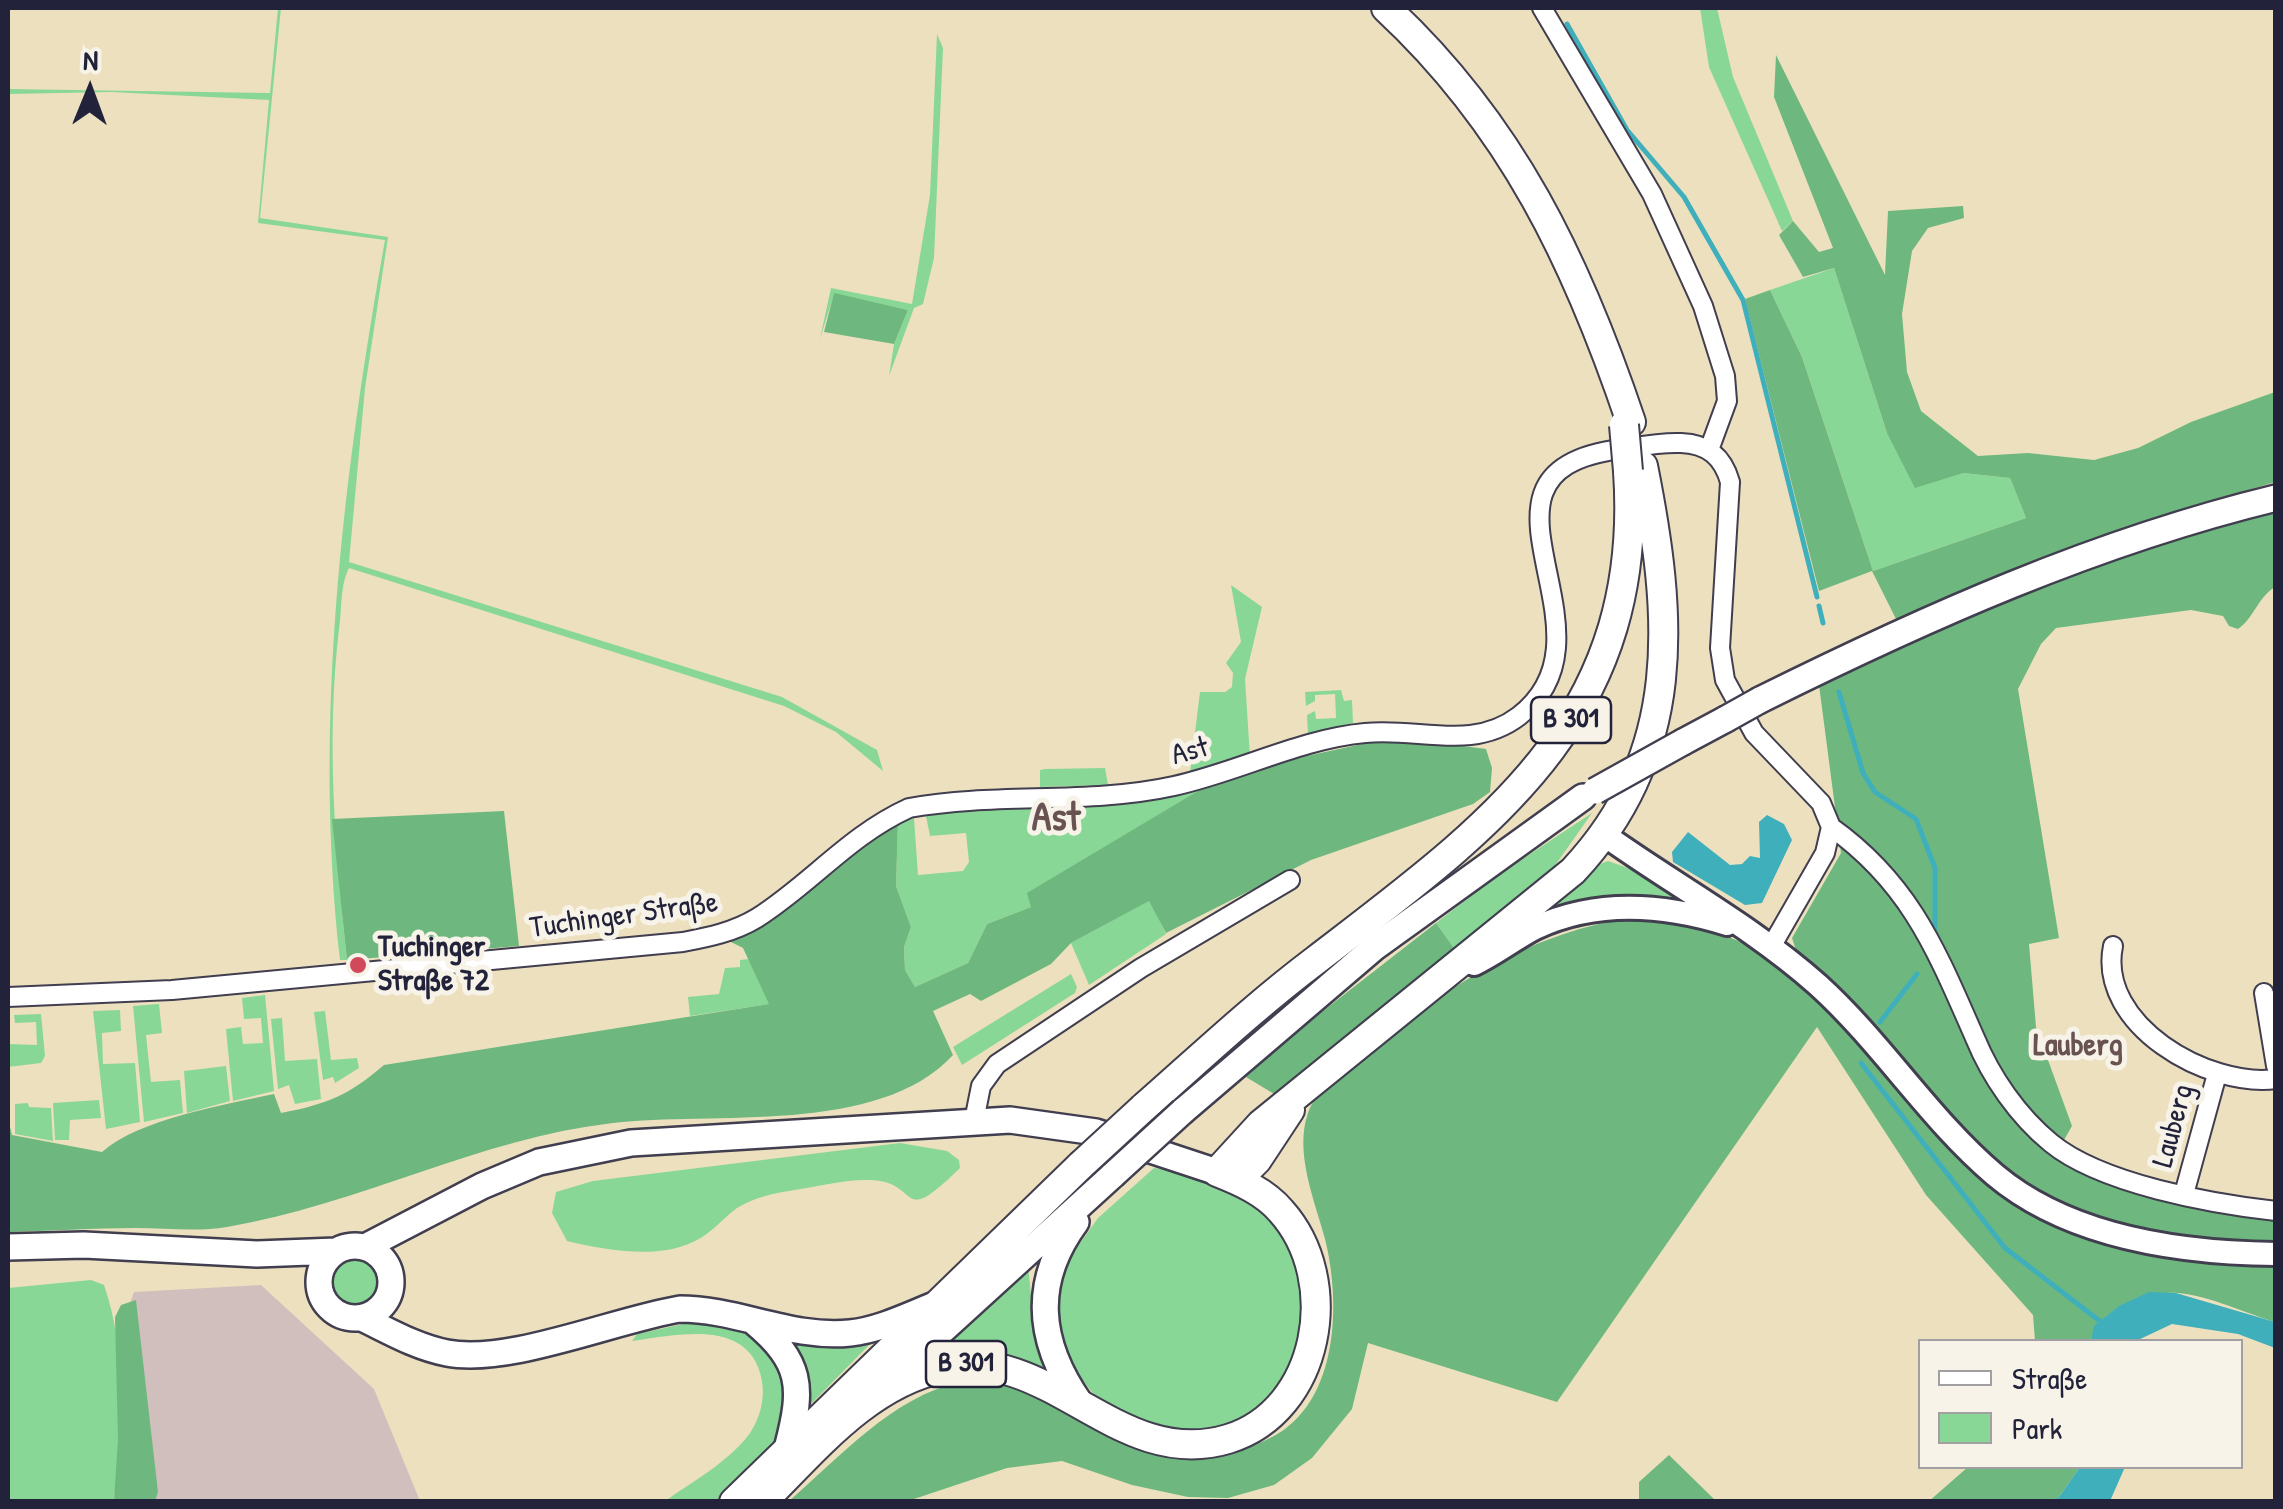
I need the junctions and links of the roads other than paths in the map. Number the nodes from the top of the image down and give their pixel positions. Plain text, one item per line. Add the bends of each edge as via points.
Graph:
1 (1386, 8) edge
2 (1542, 8) edge
3 (1709, 450) junction
4 (1635, 468) junction
5 (2276, 498) edge
6 (1589, 794) junction
7 (910, 808) joint
8 (1832, 827) junction
9 (1606, 836) junction
10 (1290, 880) dead end
11 (1390, 906) junction
12 (1762, 941) junction
13 (2113, 946) dead end
14 (1445, 976) junction
15 (2264, 992) dead end
16 (8, 998) edge
17 (2276, 1066) edge
18 (2217, 1074) junction
19 (2276, 1079) edge
20 (1302, 1095) junction
21 (974, 1120) junction
22 (1270, 1143) junction
23 (1227, 1176) junction
24 (2184, 1194) junction
25 (1090, 1196) junction
26 (1276, 1205) junction
27 (442, 1208) junction
28 (2276, 1212) edge
29 (8, 1247) edge
30 (365, 1247) junction
31 (336, 1251) junction
32 (257, 1254) junction
33 (2274, 1254) edge
34 (318, 1280) junction
35 (389, 1284) junction
36 (932, 1306) junction
37 (362, 1318) junction
38 (750, 1318) junction
39 (425, 1346) junction
40 (1080, 1402) junction
41 (855, 1411) junction
42 (788, 1446) junction
43 (734, 1502) edge
44 (762, 1502) edge

1 - 4 main road, B 301, bridge via 1454,79 1525,178 1577,274 1619,386
2 - 3 street via 1652,194 1718,350 1727,402
3 - 7 street, Ast via 1681,443 1588,453 1556,472 1542,496 1538,525 1558,624 1556,662 1523,713 1480,736 1362,733 1161,788
3 - 8 street via 1726,469 1731,496 1720,648 1725,680 1754,733 1821,803
4 - 9 main road, B 301 via 1660,578 1656,712 1648,754
4 - 11 main road, B 301 via 1626,577 1592,682 1515,795
5 - 6 main road, bridge via 2066,563 1896,633
6 - 11 main road, B 301
6 - 25 main road, B 301, bridge via 1375,947
7 - 16 street, Tuchinger Straße via 861,833 756,919 717,935 340,975
8 - 12 street via 1825,852
8 - 24 street via 1880,866 1918,917 1995,1076 2052,1145 2110,1174
9 - 12 street
9 - 14 main road, B 301 via 1537,903
10 - 21 street via 996,1064
11 - 36 main road, B 301, bridge via 1279,990 1143,1108
12 - 14 street via 1688,913 1614,907 1546,923
12 - 33 street via 1832,999 1984,1164 2042,1208 2120,1235
13 - 18 street, Lauberg via 2114,978 2132,1016 2169,1048
14 - 20 main road, B 301
15 - 17 street
18 - 19 street, Lauberg
18 - 24 street, Lauberg
20 - 22 main road, B 301
20 - 23 main road, B 301 via 1248,1136
21 - 23 main road, B 301 via 1075,1127
21 - 27 main road, B 301 via 631,1143 540,1162
22 - 23 main road, B 301
22 - 26 main road, B 301
23 - 26 main road, B 301
24 - 28 street
25 - 40 main road, B 301 via 1055,1253 1044,1300 1050,1350
25 - 41 main road, B 301
26 - 40 main road, B 301 via 1301,1244 1314,1294 1308,1360 1284,1405 1241,1434 1190,1445 1134,1435
27 - 30 main road, B 301
27 - 35 main road, B 301 via 413,1238
29 - 32 main road
30 - 31 main road
30 - 35 main road via 380,1256
31 - 32 main road
31 - 34 main road
32 - 34 main road
34 - 37 main road via 327,1306
35 - 37 main road via 378,1311
35 - 39 main road
36 - 38 main road, B 301 via 853,1333 802,1331
36 - 42 main road, B 301
37 - 39 main road, B 301
38 - 39 main road, B 301 via 680,1309 491,1354 464,1356
38 - 42 main road via 792,1362 798,1388
40 - 41 main road, B 301 via 1017,1370 972,1364 908,1378
41 - 44 main road, B 301
42 - 43 main road, B 301

